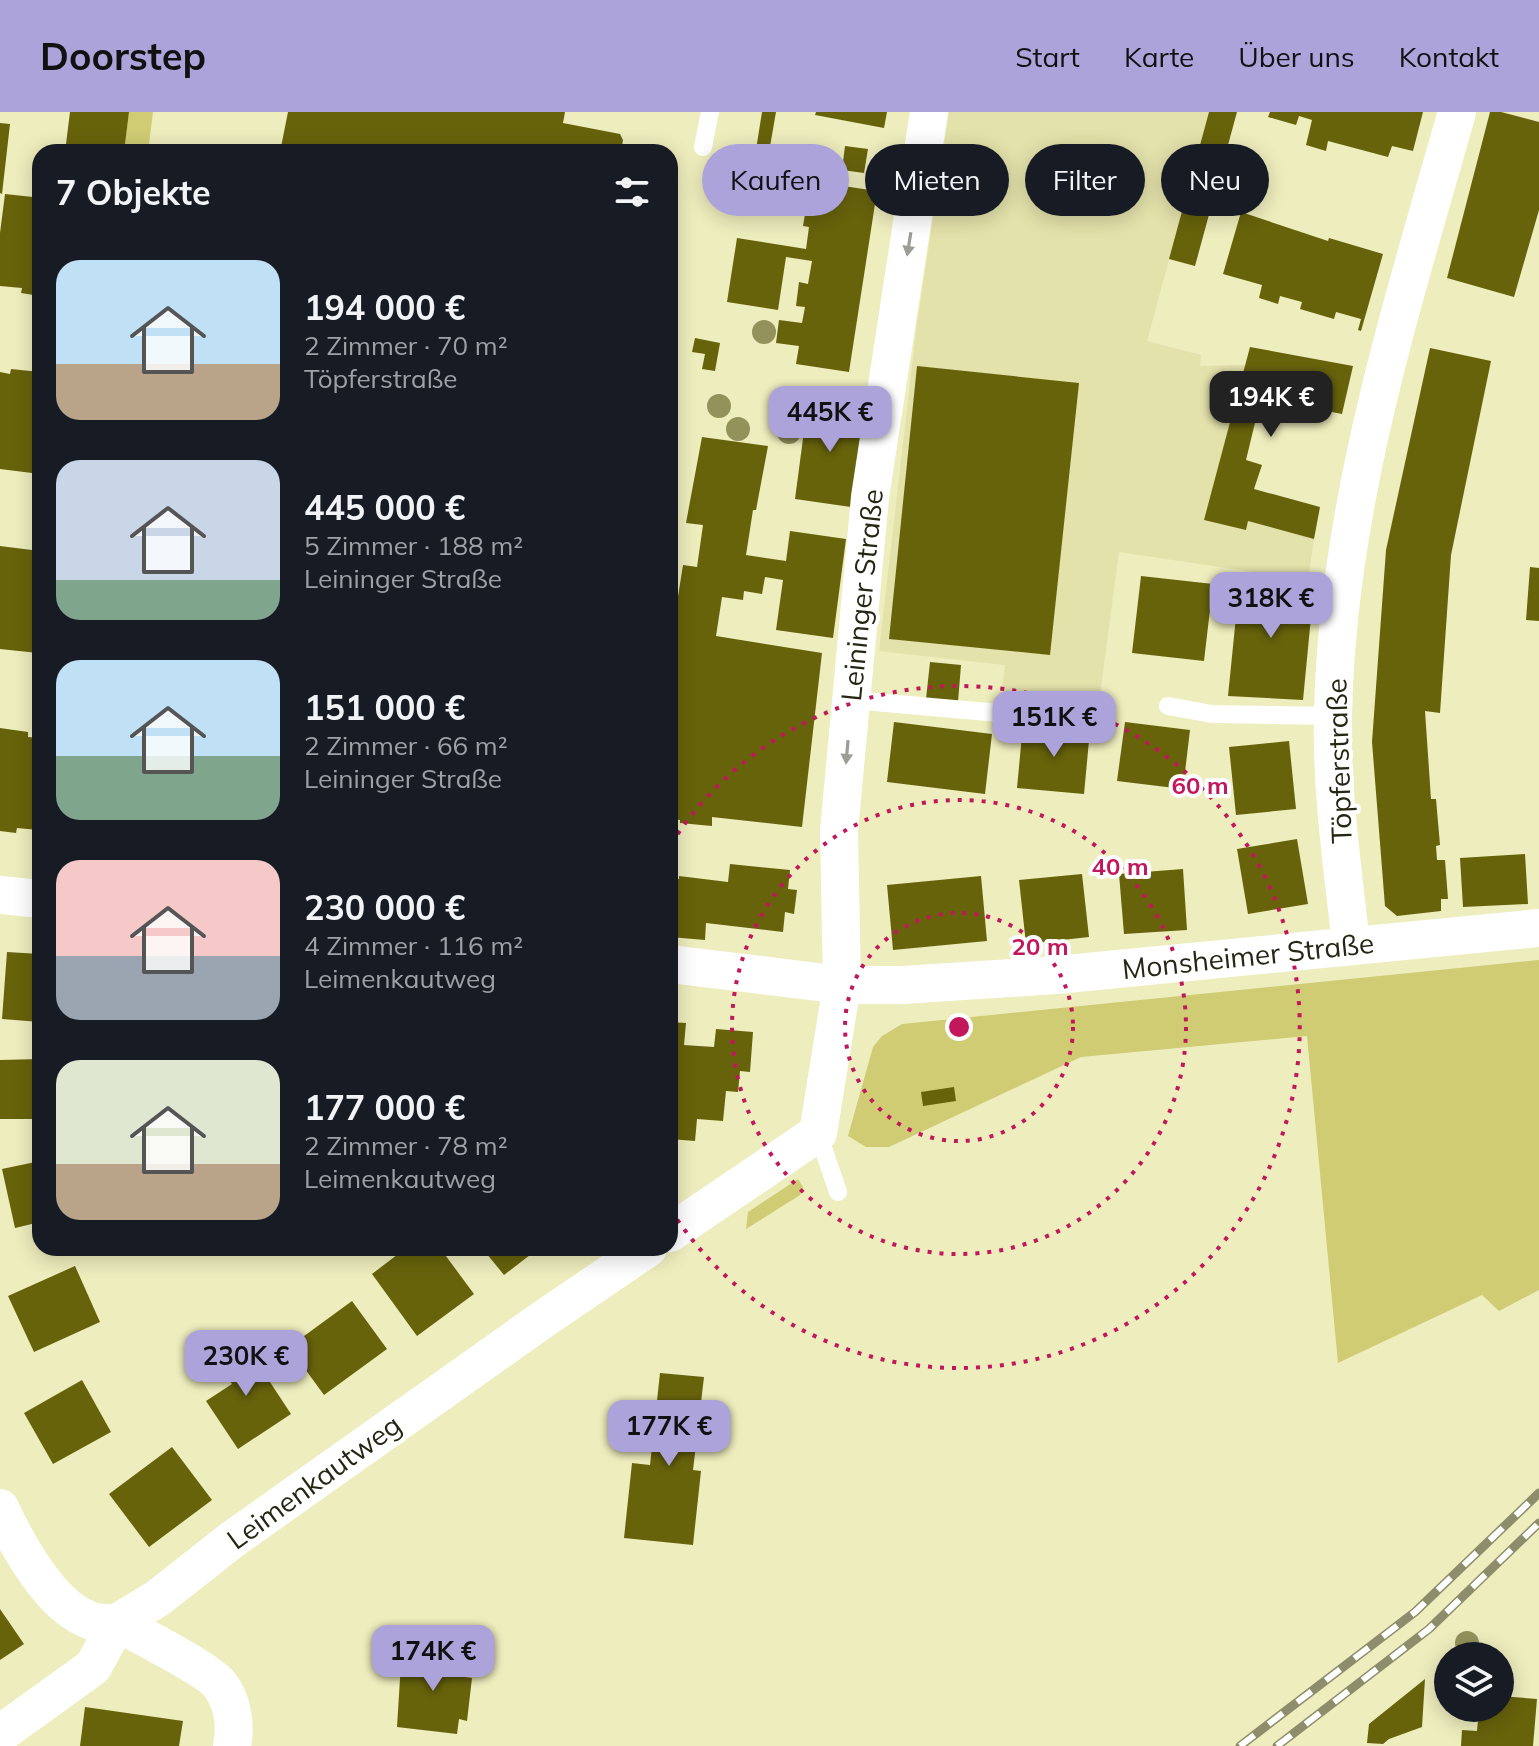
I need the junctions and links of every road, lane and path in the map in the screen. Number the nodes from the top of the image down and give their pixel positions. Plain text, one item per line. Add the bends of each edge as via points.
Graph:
1 (710, 112) edge
2 (929, 112) edge
3 (1457, 112) edge
4 (704, 144) edge
5 (852, 700) junction
6 (1168, 706) dead end
7 (1333, 716) junction
8 (1079, 720) dead end
9 (0, 895) edge
10 (32, 898) edge
11 (1539, 928) edge
12 (1351, 945) junction
13 (678, 965) edge
14 (842, 985) junction
15 (818, 1133) junction
16 (838, 1192) dead end
17 (678, 1228) edge
18 (636, 1256) edge
19 (0, 1508) edge
20 (117, 1623) junction
21 (0, 1734) edge
22 (232, 1746) edge

1 - 4 lane
2 -> 5 street, Leininger Straße via 870,497
3 - 7 street, Töpferstraße via 1386,364 1356,496 1341,601
5 - 8 lane
5 -> 14 street, Leininger Straße via 839,831
6 - 7 lane via 1212,714
7 - 12 street, Töpferstraße
9 - 10 street
11 - 12 street, Monsheimer Straße
12 - 14 street, Monsheimer Straße via 1056,975
13 - 14 street, Monsheimer Straße
14 - 15 street
15 - 16 lane
15 - 17 street
18 - 20 street, Leimenkautweg
19 - 20 street via 64,1606 85,1619
20 - 21 street via 93,1667
20 - 22 street via 219,1683 233,1718

